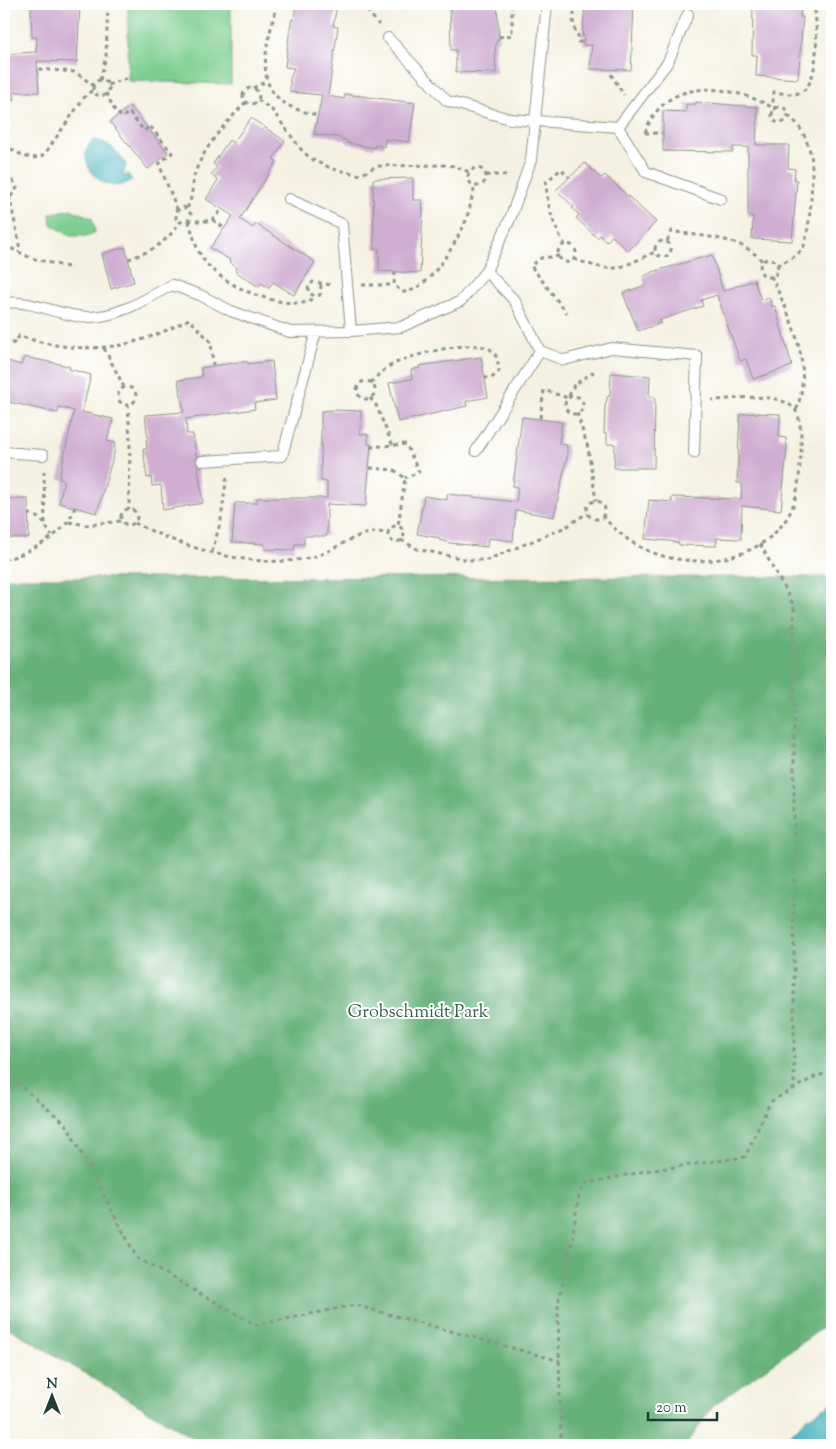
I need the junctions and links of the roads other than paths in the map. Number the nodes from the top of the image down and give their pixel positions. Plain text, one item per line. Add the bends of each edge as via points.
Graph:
1 (547, 4) edge
2 (688, 14) dead end
3 (388, 38) road end
4 (536, 121) junction
5 (618, 127) junction
6 (289, 199) dead end
7 (721, 199) dead end
8 (486, 271) junction
9 (4, 303) edge
10 (351, 331) junction
11 (316, 332) junction
12 (540, 351) junction
13 (476, 451) dead end
14 (4, 452) edge
15 (694, 453) dead end
16 (43, 455) road end
17 (202, 461) dead end

1 - 4 lane
2 - 5 lane via 668,62
3 - 4 lane via 447,101 510,118
4 - 5 lane
4 - 8 lane via 531,160 510,219
5 - 7 lane via 646,172
6 - 10 lane via 342,224
8 - 10 lane via 461,301 401,327
8 - 12 lane via 515,301
9 - 11 lane via 17,301 89,317 125,311 172,285 290,332
10 - 11 lane
11 - 17 lane via 282,456
12 - 13 lane
12 - 15 lane via 564,360 612,348 697,356
14 - 16 lane

